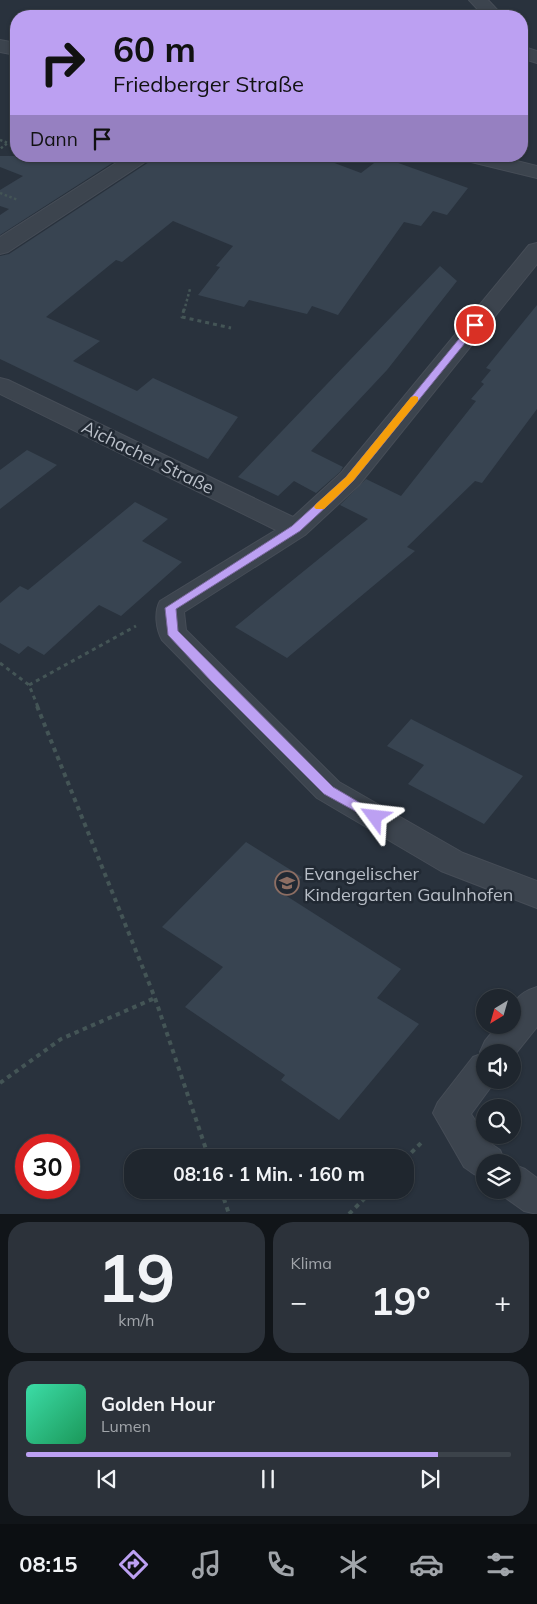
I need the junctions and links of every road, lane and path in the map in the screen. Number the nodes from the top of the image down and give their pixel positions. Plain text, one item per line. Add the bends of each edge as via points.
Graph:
1 (478, 0) edge
2 (488, 10) edge
3 (0, 140) edge
4 (0, 149) edge
5 (132, 162) edge
6 (495, 162) edge
7 (537, 172) edge
8 (0, 247) edge
9 (537, 250) edge
10 (190, 289) dead end
11 (231, 328) dead end
12 (0, 385) edge
13 (296, 529) junction
14 (170, 608) junction
15 (0, 663) edge
16 (29, 685) junction
17 (537, 895) edge
18 (155, 998) junction
19 (537, 1001) edge
20 (503, 1044) edge
21 (476, 1080) edge
22 (0, 1083) edge
23 (206, 1149) edge
24 (476, 1154) edge
25 (521, 1187) edge
26 (223, 1199) edge
27 (365, 1199) edge
28 (537, 1199) edge
29 (229, 1214) edge
30 (349, 1214) edge

1 - 2 street
3 - 4 path via 8,143
5 - 8 street
6 - 7 street
9 - 13 street via 350,479
10 - 11 path via 182,316
12 - 13 street, Aichacher Straße
13 - 14 street
14 - 16 path
14 - 17 street via 172,632 328,790 452,862
15 - 16 path
16 - 18 path
18 - 22 path via 60,1039
18 - 23 path
19 - 20 street
21 - 24 street via 451,1113
25 - 28 street
26 - 29 path
27 - 30 path

